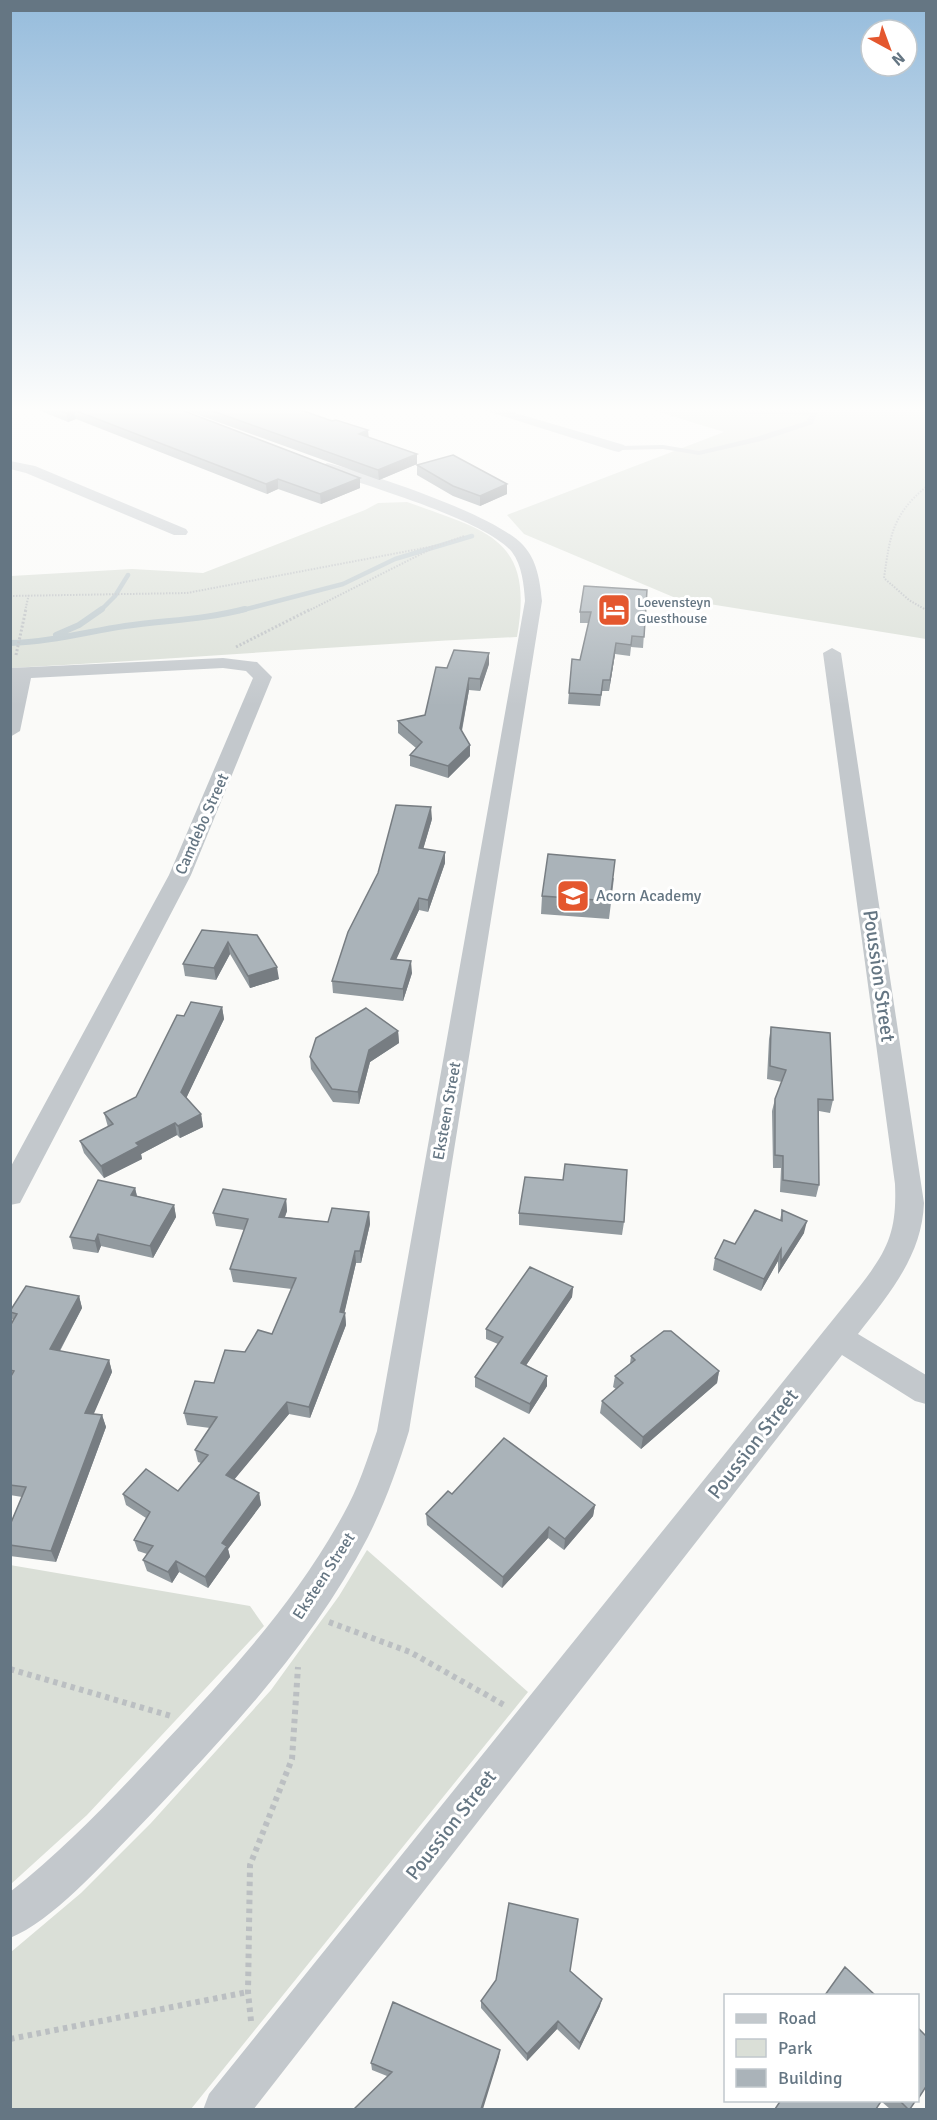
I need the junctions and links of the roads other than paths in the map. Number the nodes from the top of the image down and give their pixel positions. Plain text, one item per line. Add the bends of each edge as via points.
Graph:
1 (123, 508) edge
2 (436, 508) edge
3 (180, 532) dead end
4 (832, 652) dead end
5 (15, 674) edge
6 (10, 731) edge
7 (10, 1195) edge
8 (838, 1337) junction
9 (927, 1391) edge
10 (10, 1918) edge
11 (225, 2109) edge

1 - 3 street
2 - 10 street, Eksteen Street via 487,527 510,541 525,561 533,585 534,609 393,1431 376,1485 359,1520 302,1611 258,1669 54,1885
4 - 8 street, Poussion Street via 911,1214 908,1237 898,1257
5 - 6 street
5 - 7 street, Camdebo Street via 223,663 243,664 263,677 180,875
8 - 9 street
8 - 11 street, Poussion Street

